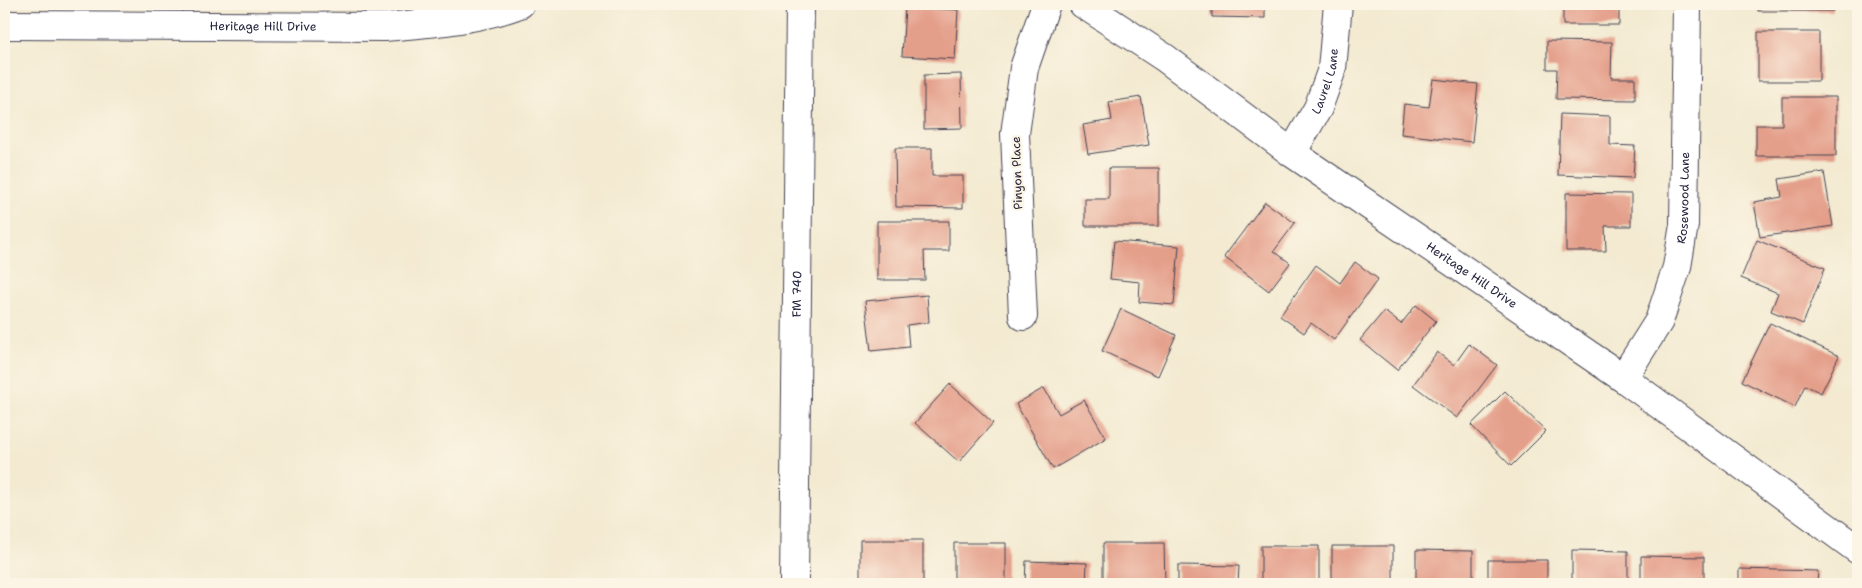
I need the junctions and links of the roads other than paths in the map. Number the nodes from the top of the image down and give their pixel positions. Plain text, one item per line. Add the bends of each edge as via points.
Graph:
1 (520, 4) edge
2 (800, 4) edge
3 (1046, 4) edge
4 (1083, 4) edge
5 (1338, 4) edge
6 (1687, 4) edge
7 (229, 15) edge
8 (4, 25) edge
9 (1292, 152) junction
10 (1023, 316) dead end
11 (1623, 378) junction
12 (1858, 550) edge
13 (794, 584) edge

1 - 7 street, Heritage Hill Drive via 497,12 441,22 385,27
2 - 13 street, FM 740 / FM 740
3 - 10 street, Pinyon Place via 1024,68 1015,134
4 - 9 street, Heritage Hill Drive via 1165,58
5 - 9 street, Laurel Lane via 1332,69 1318,108
6 - 11 street, Rosewood Lane via 1684,225 1677,267 1659,321
7 - 8 street, Heritage Hill Drive
9 - 11 street, Heritage Hill Drive
11 - 12 street, Heritage Hill Drive

